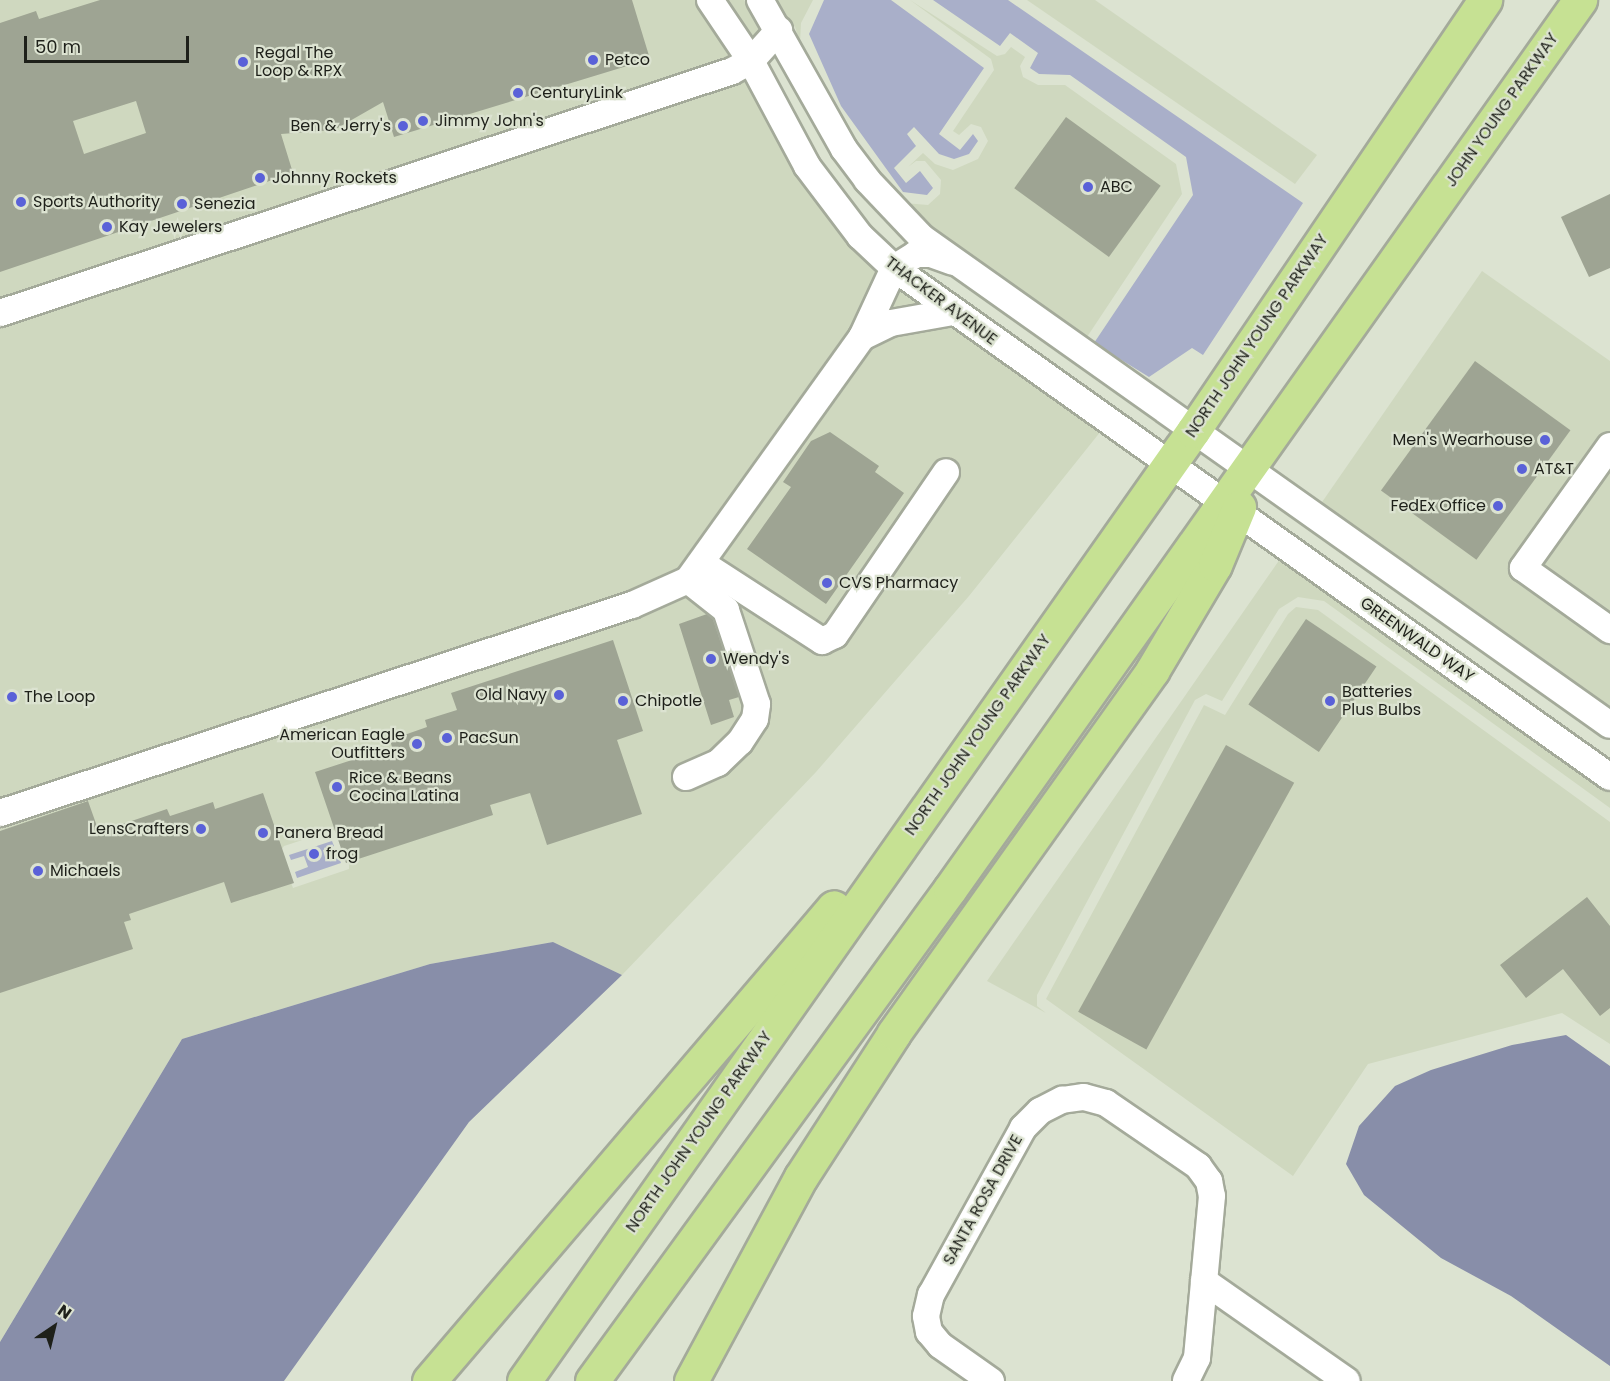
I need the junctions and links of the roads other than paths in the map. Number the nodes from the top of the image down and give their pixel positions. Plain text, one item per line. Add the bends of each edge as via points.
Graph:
1 (710, 0) edge
2 (760, 0) edge
3 (1485, 0) edge
4 (1580, 0) edge
5 (779, 30) junction
6 (751, 61) junction
7 (954, 262) junction
8 (894, 267) junction
9 (953, 312) junction
10 (0, 313) edge
11 (862, 337) junction
12 (1193, 431) junction
13 (1610, 446) edge
14 (1169, 464) junction
15 (1249, 471) junction
16 (946, 472) dead end
17 (1231, 508) junction
18 (695, 572) junction
19 (1610, 630) edge
20 (1026, 667) junction
21 (1609, 724) edge
22 (1586, 760) junction
23 (686, 777) dead end
24 (1610, 777) edge
25 (0, 813) edge
26 (1204, 1281) junction
27 (429, 1381) edge
28 (525, 1381) edge
29 (592, 1381) edge
30 (691, 1381) edge
31 (991, 1381) edge
32 (1186, 1381) edge
33 (1347, 1381) edge

1 - 6 street, THACKER AVENUE
2 - 5 street
3 - 12 highway, NORTH JOHN YOUNG PARKWAY
4 - 15 highway, JOHN YOUNG PARKWAY
5 - 6 street
5 - 7 street via 844,149 867,180 921,237
6 - 8 street, THACKER AVENUE via 807,166 860,236
6 - 10 street via 685,87
7 - 8 street via 931,254 916,254
7 - 12 street
8 - 9 street, THACKER AVENUE
8 - 11 street
9 - 11 street via 891,323
9 - 14 street, THACKER AVENUE
11 - 18 street
12 - 14 highway, NORTH JOHN YOUNG PARKWAY
12 - 15 street
13 - 19 street via 1523,568
14 - 17 street, THACKER AVENUE
14 - 20 highway, NORTH JOHN YOUNG PARKWAY
15 - 17 highway
15 - 21 street
16 - 18 street via 835,635 822,641
17 - 22 street, GREENWALD WAY
17 - 29 highway
17 - 30 highway via 1215,565 1152,671 894,1033 801,1177
18 - 23 street via 726,610 757,704 755,719 740,742 718,763
18 - 25 street via 632,605
20 - 27 highway via 855,882
20 - 28 highway, NORTH JOHN YOUNG PARKWAY
21 - 22 street
22 - 24 street, GREENWALD WAY
26 - 31 street, SANTA ROSA DRIVE via 1212,1196 1209,1181 1198,1166 1106,1103 1084,1097 1062,1100 1040,1111 1023,1128 931,1294 926,1316 929,1332 940,1345
26 - 32 street, SANTA ROSA DRIVE via 1197,1358
26 - 33 street

